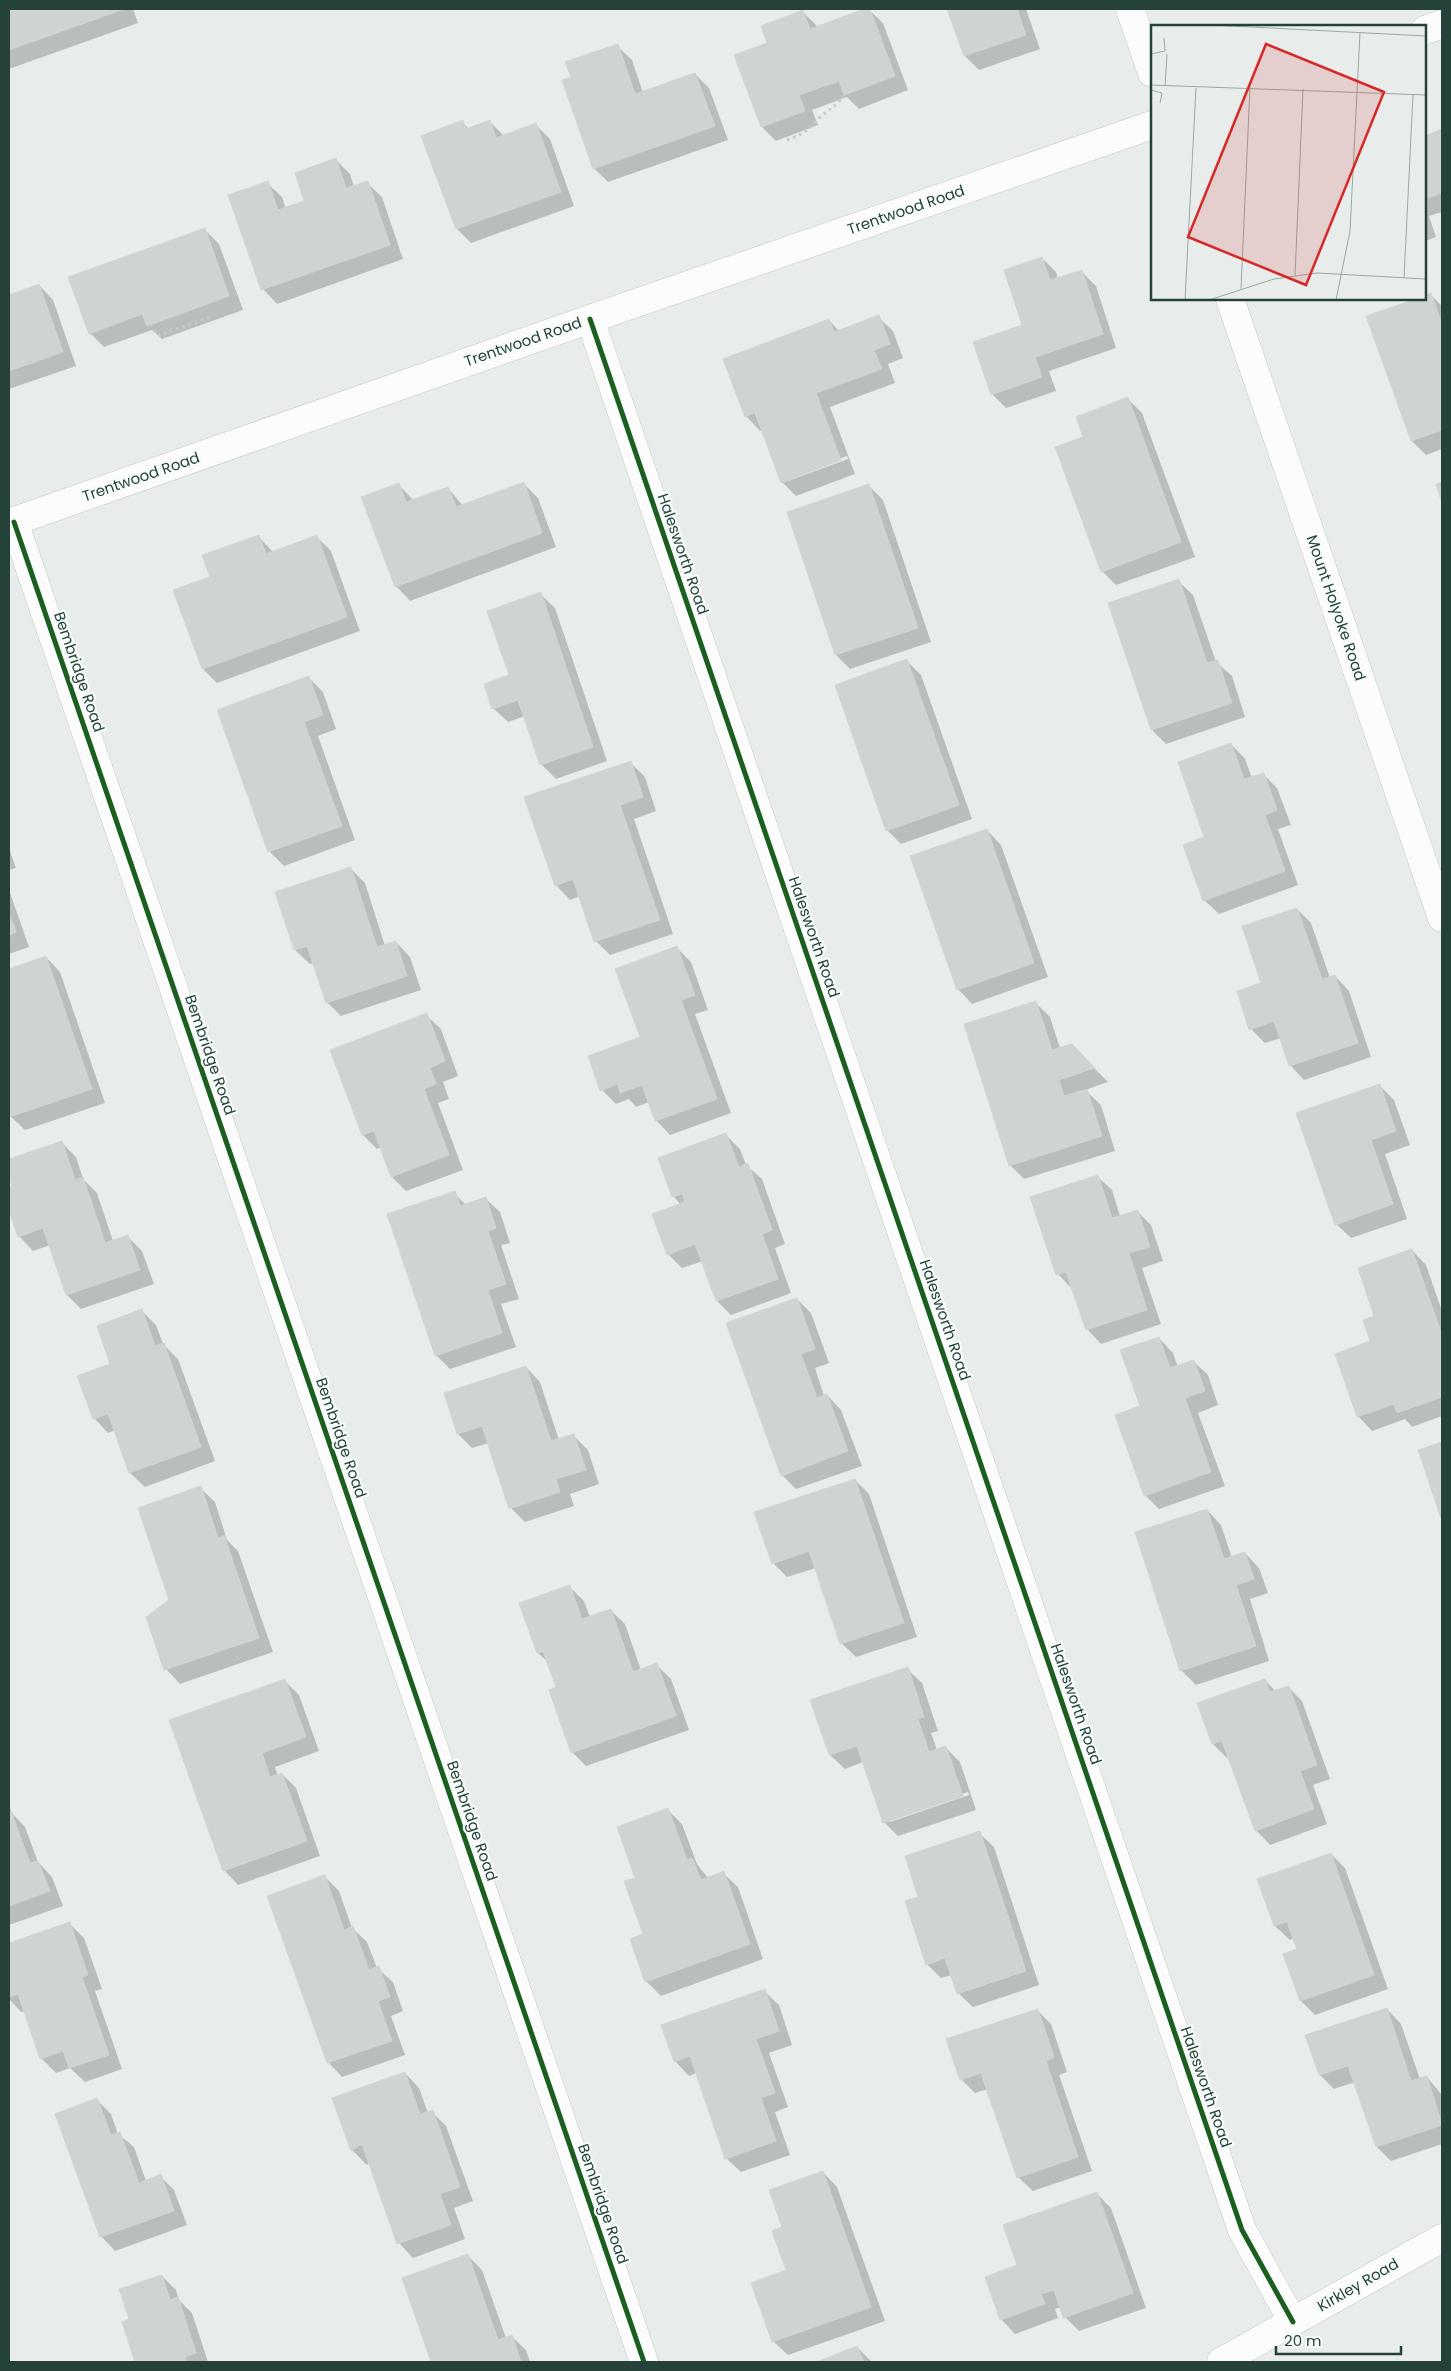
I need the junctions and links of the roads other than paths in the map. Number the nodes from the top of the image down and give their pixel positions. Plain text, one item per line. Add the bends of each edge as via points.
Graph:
1 (1130, 9) edge
2 (1442, 24) edge
3 (1426, 30) edge
4 (1151, 69) edge
5 (1151, 125) edge
6 (1230, 300) edge
7 (590, 319) junction
8 (11, 522) edge
9 (1442, 918) edge
10 (1442, 2238) edge
11 (1293, 2322) junction
12 (644, 2362) edge
13 (1221, 2362) edge

1 - 4 street
2 - 3 street
5 - 7 street, Trentwood Road
6 - 9 street, Mount Holyoke Road
7 - 8 street, Trentwood Road
7 - 11 street, Halesworth Road via 1242,2230
8 - 12 street, Bembridge Road
10 - 11 street, Kirkley Road
11 - 13 street, Kirkley Road

